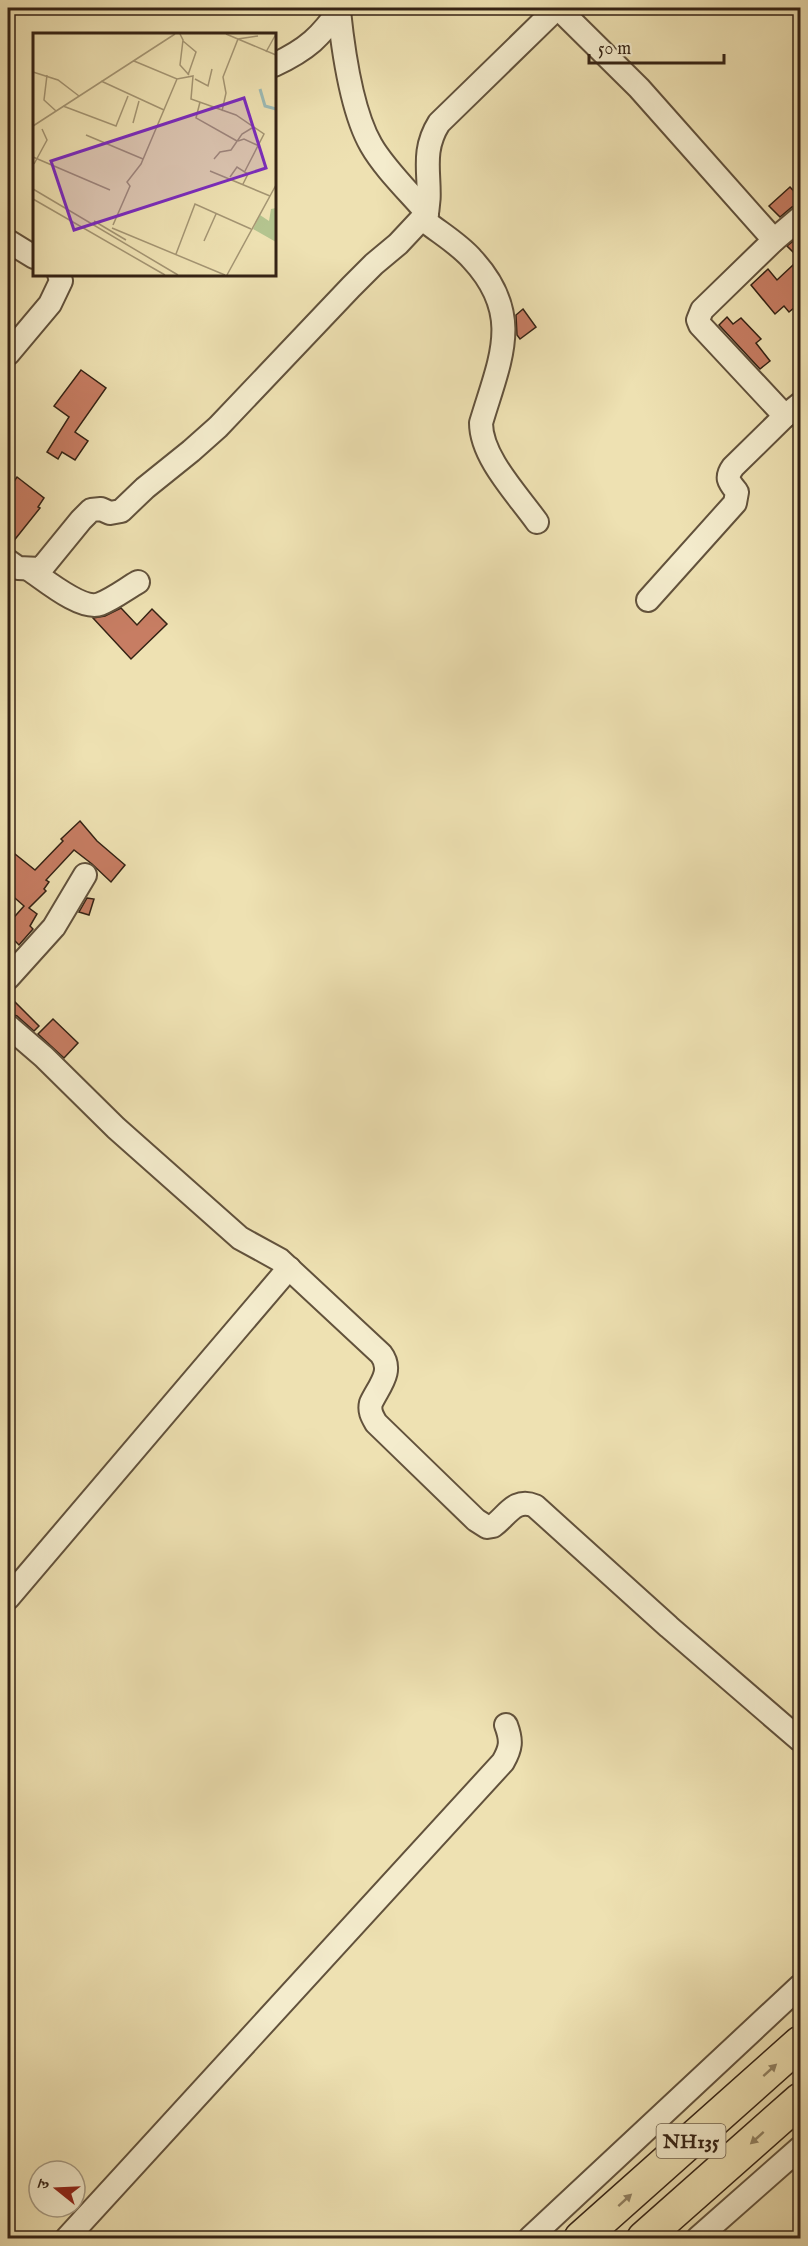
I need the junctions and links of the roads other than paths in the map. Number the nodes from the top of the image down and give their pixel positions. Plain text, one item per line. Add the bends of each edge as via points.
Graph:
1 (557, 8) edge
2 (340, 9) edge
3 (276, 64) edge
4 (426, 217) junction
5 (801, 218) edge
6 (774, 240) junction
7 (8, 241) edge
8 (33, 256) edge
9 (59, 276) edge
10 (8, 354) edge
11 (793, 410) edge
12 (537, 522) dead end
13 (8, 561) edge
14 (30, 570) junction
15 (138, 582) dead end
16 (648, 600) dead end
17 (85, 875) dead end
18 (8, 978) edge
19 (8, 1026) edge
20 (289, 1268) junction
21 (8, 1598) edge
22 (506, 1725) dead end
23 (801, 1740) edge
24 (801, 1986) edge
25 (801, 2043) edge
26 (801, 2100) edge
27 (801, 2148) edge
28 (67, 2238) edge
29 (530, 2238) edge
30 (581, 2238) edge
31 (644, 2238) edge
32 (698, 2238) edge

1 - 4 street via 439,123 428,145 430,193
1 - 6 street via 639,88
2 - 3 street via 309,46
2 - 4 street via 341,31 362,127 372,147
4 - 12 street via 471,258 493,288 501,307 505,330 502,352 481,435 486,449
4 - 14 street via 335,303 218,427 120,511 92,510 47,564
5 - 6 street
6 - 11 street via 702,310 698,320
7 - 8 street
9 - 10 street via 61,281 50,304
11 - 16 street via 733,466 727,475 736,492 735,503
13 - 14 street
14 - 15 street via 76,600 93,606
17 - 18 street via 54,927
19 - 20 street via 240,1238
20 - 21 street
20 - 23 street via 385,1359 387,1372 370,1409 376,1423 476,1520 493,1526 516,1505 535,1506
22 - 28 street via 511,1745 503,1762
24 - 29 street
30 -> 25 highway, NH135
26 -> 31 highway, NH135
27 - 32 street

